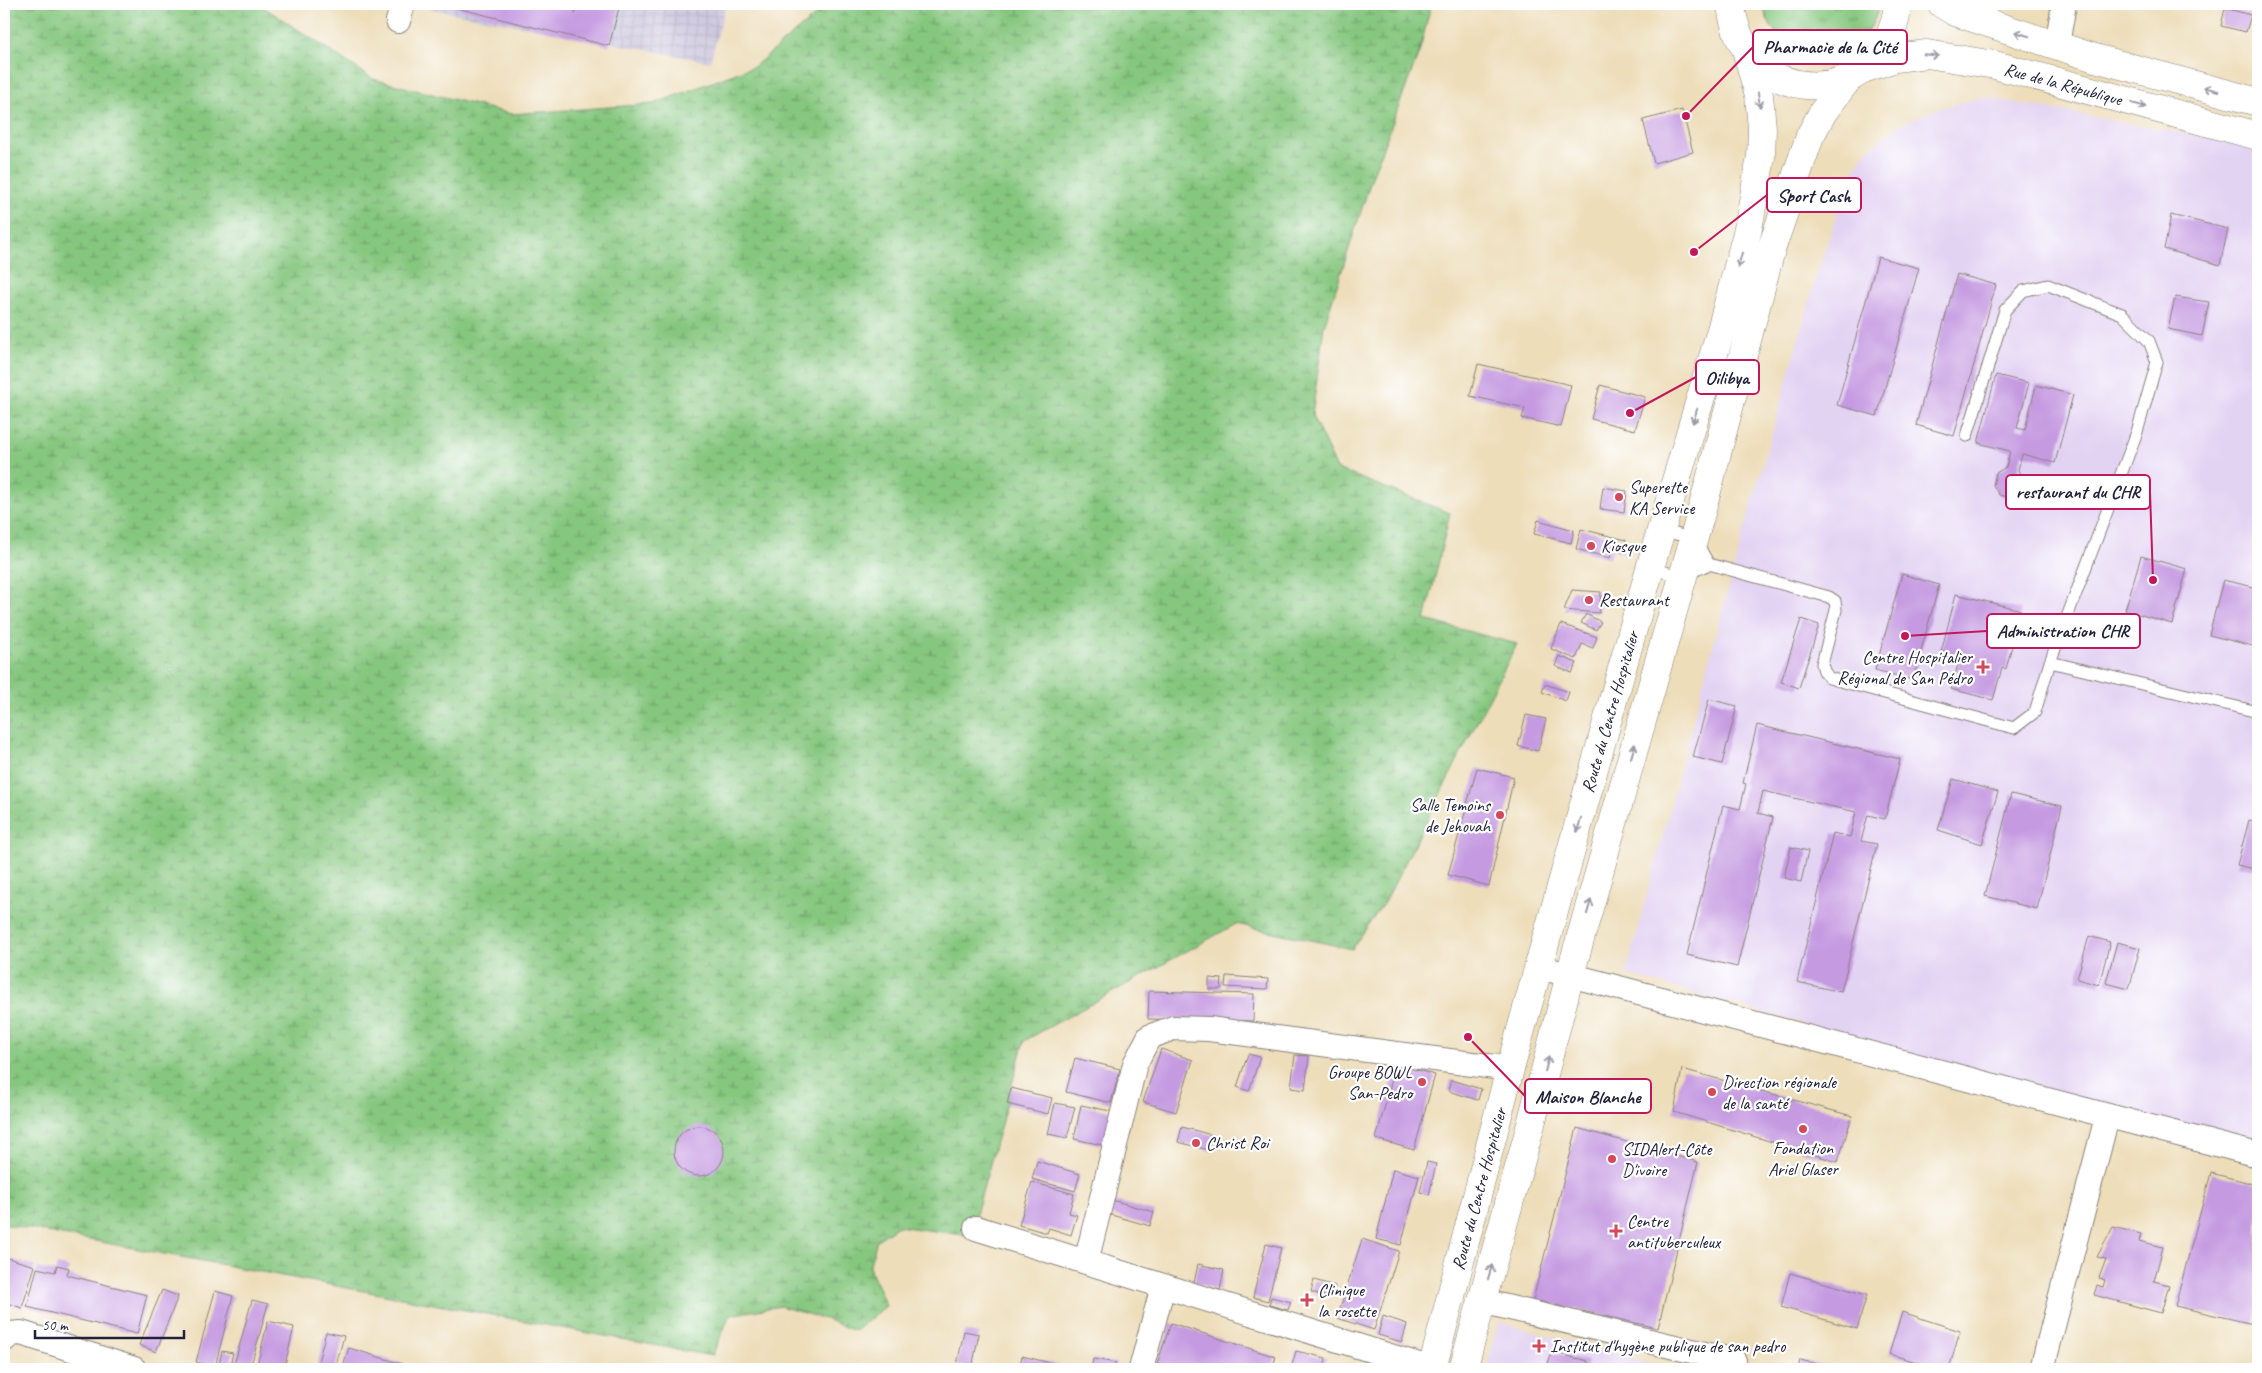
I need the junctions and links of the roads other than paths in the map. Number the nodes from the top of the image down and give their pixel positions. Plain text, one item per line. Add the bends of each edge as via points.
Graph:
1 (1710, 4) edge
2 (1731, 4) edge
3 (1898, 4) edge
4 (1942, 4) edge
5 (2064, 4) edge
6 (1742, 44) junction
7 (2057, 45) junction
8 (1857, 73) junction
9 (2258, 102) edge
10 (2258, 136) edge
11 (1967, 436) dead end
12 (1661, 530) junction
13 (1694, 539) junction
14 (1709, 564) junction
15 (1650, 569) junction
16 (1683, 576) junction
17 (2050, 662) junction
18 (2258, 712) edge
19 (1539, 967) junction
20 (1570, 975) junction
21 (1510, 1069) junction
22 (2107, 1117) junction
23 (2258, 1155) edge
24 (976, 1228) dead end
25 (1086, 1262) junction
26 (1163, 1286) junction
27 (1481, 1301) junction
28 (4, 1340) edge
29 (1734, 1361) dead end
30 (134, 1369) edge
31 (1141, 1369) edge
32 (1432, 1369) edge
33 (1463, 1369) edge
34 (2042, 1369) edge

1 - 6 street, Rue de la République
2 - 6 street, Route du Centre Hospitalier
3 - 8 street, Route du Centre Hospitalier via 1897,19 1889,39 1877,57
7 -> 4 street, Rue de la République via 1978,20
5 - 7 street
6 - 8 street, Rue de la République via 1761,67 1787,82 1816,86
6 -> 12 street, Route du Centre Hospitalier via 1758,95 1761,157 1748,229
9 -> 7 street, Rue de la République
8 -> 10 street, Rue de la République via 1895,58 1927,54 1995,65
8 - 13 street, Route du Centre Hospitalier via 1823,112 1802,158 1771,250
11 - 17 lane via 2005,310 2023,291 2048,285 2122,314 2149,341 2157,362 2137,432
12 - 13 lane
12 - 15 street, Route du Centre Hospitalier
13 - 14 lane
13 - 16 street, Route du Centre Hospitalier
14 - 16 lane
14 - 17 lane via 1836,601 1822,664 1829,678 2014,728 2035,712
15 - 16 lane
15 -> 19 street, Route du Centre Hospitalier
20 -> 16 street, Route du Centre Hospitalier
17 - 18 lane
19 - 20 street
19 - 21 street, Route du Centre Hospitalier
20 - 22 street
27 -> 20 street, Route du Centre Hospitalier
21 - 25 street via 1209,1029 1173,1028 1149,1037 1135,1064
21 - 32 street, Route du Centre Hospitalier
22 - 23 street
22 - 34 street
24 - 25 street
25 - 26 street
26 - 31 street
26 - 32 street
27 - 29 street
27 - 33 street, Route du Centre Hospitalier
28 - 30 street via 11,1334 21,1333

